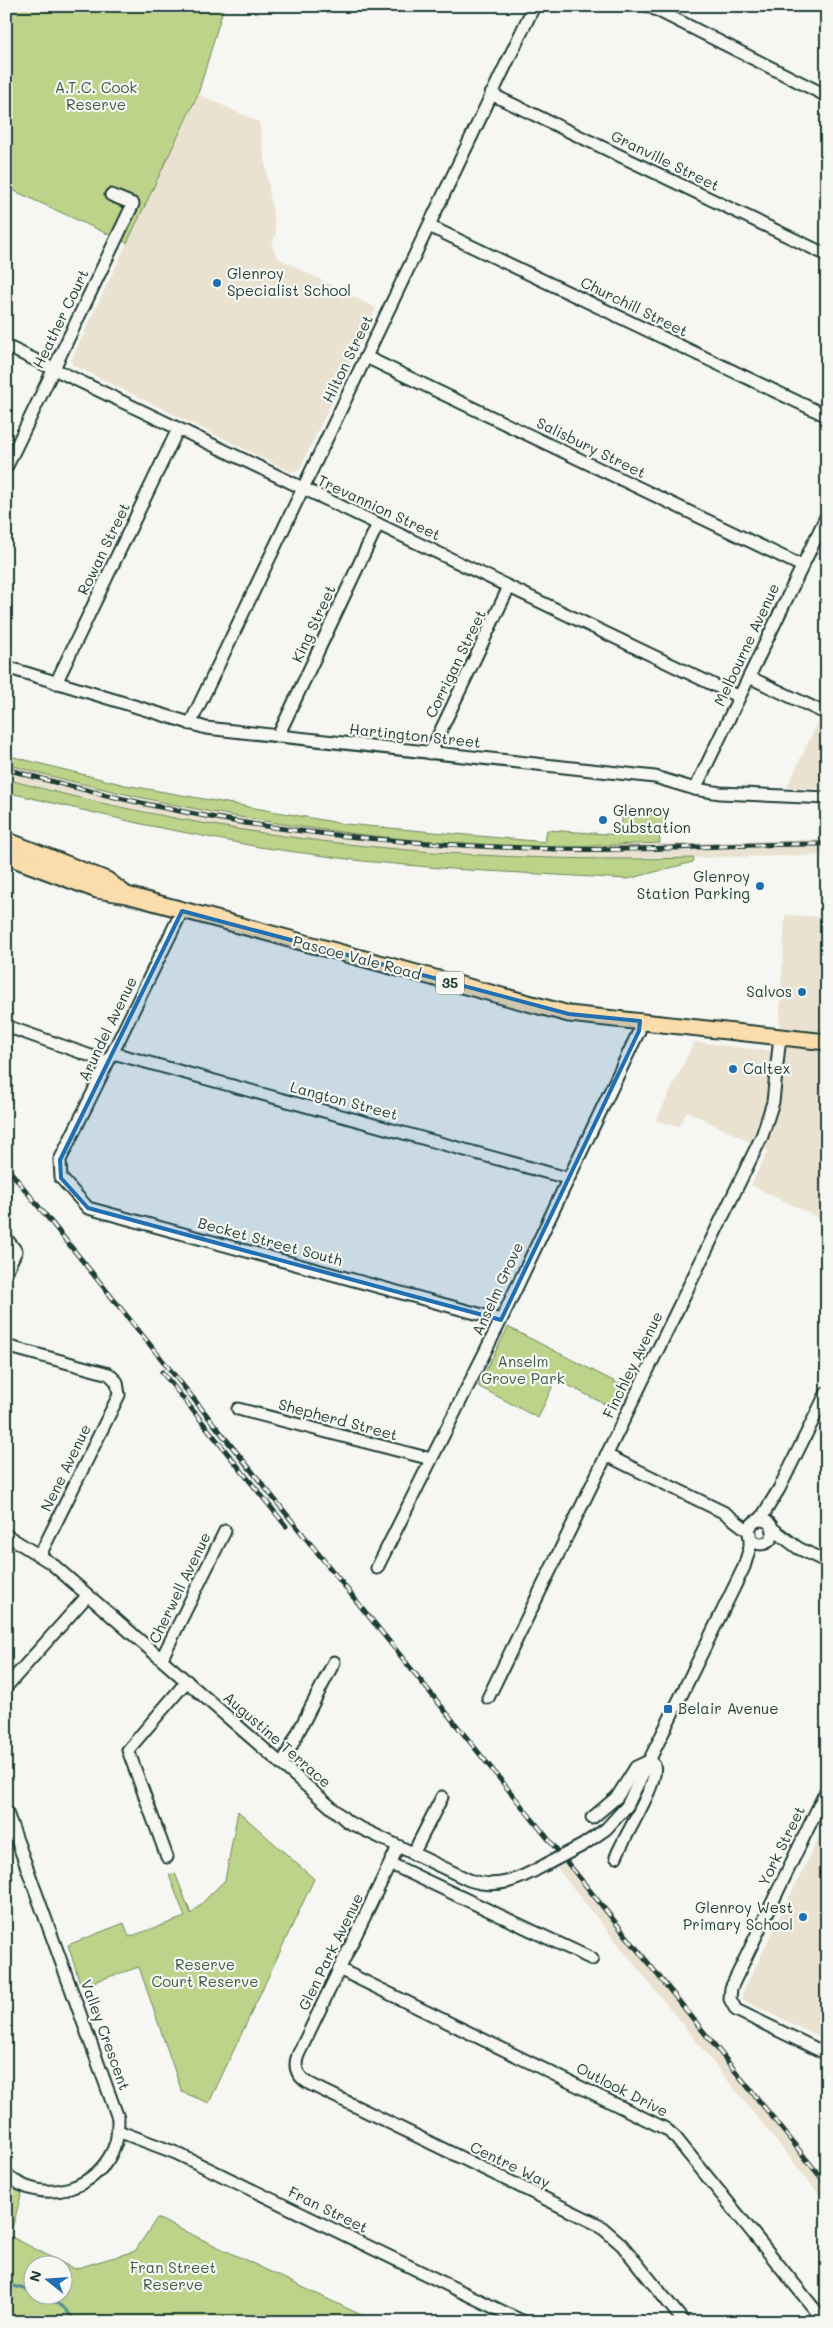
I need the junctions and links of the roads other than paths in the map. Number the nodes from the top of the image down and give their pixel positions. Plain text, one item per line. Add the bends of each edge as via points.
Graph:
1 (534, 6) edge
2 (649, 6) edge
3 (491, 94) junction
4 (827, 96) edge
5 (111, 195) dead end
6 (429, 226) junction
7 (827, 255) edge
8 (6, 346) edge
9 (366, 357) junction
10 (54, 369) junction
11 (827, 416) edge
12 (178, 429) junction
13 (6, 468) edge
14 (302, 488) junction
15 (827, 515) edge
16 (378, 524) junction
17 (822, 537) edge
18 (802, 566) junction
19 (510, 587) junction
20 (6, 667) edge
21 (749, 677) junction
22 (56, 683) junction
23 (740, 697) junction
24 (827, 714) edge
25 (190, 724) junction
26 (278, 736) junction
27 (430, 753) junction
28 (696, 789) junction
29 (827, 798) edge
30 (6, 840) edge
31 (6, 856) edge
32 (127, 895) junction
33 (182, 910) junction
34 (640, 1021) junction
35 (6, 1026) edge
36 (780, 1036) junction
37 (827, 1042) edge
38 (110, 1057) junction
39 (60, 1160) joint
40 (567, 1178) junction
41 (6, 1238) edge
42 (6, 1272) edge
43 (501, 1320) junction
44 (6, 1346) edge
45 (827, 1392) edge
46 (238, 1409) dead end
47 (606, 1455) junction
48 (431, 1459) junction
49 (779, 1489) junction
50 (725, 1513) junction
51 (759, 1520) junction
52 (772, 1527) junction
53 (225, 1531) dead end
54 (750, 1533) junction
55 (6, 1535) edge
56 (764, 1543) junction
57 (798, 1548) junction
58 (40, 1555) junction
59 (827, 1562) edge
60 (744, 1567) junction
61 (377, 1568) dead end
62 (88, 1594) junction
63 (162, 1658) junction
64 (334, 1662) dead end
65 (187, 1681) junction
66 (6, 1687) edge
67 (488, 1698) dead end
68 (649, 1761) junction
69 (282, 1764) junction
70 (827, 1789) edge
71 (442, 1797) dead end
72 (6, 1810) edge
73 (592, 1818) dead end
74 (398, 1847) junction
75 (413, 1854) junction
76 (167, 1857) dead end
77 (616, 1857) dead end
78 (391, 1864) junction
79 (592, 1959) dead end
80 (340, 1969) junction
81 (827, 2054) edge
82 (296, 2071) joint
83 (118, 2131) junction
84 (6, 2174) edge
85 (524, 2322) edge
86 (684, 2322) edge
87 (825, 2322) edge

1 - 3 street, Hilton Street
2 - 4 street
3 - 6 street, Hilton Street
3 - 7 street, Granville Street
5 - 10 street, Heather Court via 133,204
6 - 9 street, Hilton Street
6 - 11 street, Churchill Street
8 - 10 street, Trevannion Street
9 - 14 street, Hilton Street
9 - 18 street, Salisbury Street
10 - 12 street, Trevannion Street
10 - 13 street, Heather Court
12 - 14 street, Trevannion Street
12 - 22 street, Rowan Street
14 - 16 street, Trevannion Street
14 - 25 street, Hilton Street
15 - 17 street, Melbourne Avenue
16 - 19 street, Trevannion Street
16 - 26 street, King Street
17 - 18 street, Melbourne Avenue
18 - 21 street, Melbourne Avenue
19 - 23 street, Trevannion Street
19 - 27 street, Corrigan Street
20 - 22 street, Hartington Street
21 - 23 street, Melbourne Avenue
21 - 24 street
22 - 25 street, Hartington Street
23 - 28 street, Melbourne Avenue
25 - 26 street, Hartington Street
26 - 27 street, Hartington Street
27 - 28 street, Hartington Street via 655,777
28 - 29 street, Hartington Street
30 - 32 main road, Pascoe Vale Road / 35 via 107,880
31 - 32 main road, Pascoe Vale Road / 35 via 97,890
32 - 33 main road, Pascoe Vale Road / 35
33 - 34 main road, Pascoe Vale Road / 35 via 539,1007 569,1014
33 - 38 street, Arundel Avenue
34 - 36 main road, Pascoe Vale Road / 35
34 - 40 street, Anselm Grove via 639,1030
35 - 38 street, Langton Street
36 - 37 main road, Pascoe Vale Road / 35
36 - 47 street, Finchley Avenue via 773,1102 762,1136
38 - 39 street, Arundel Avenue
38 - 40 street, Langton Street
39 - 43 street, Becket Street South via 61,1178 88,1208
40 - 43 street, Anselm Grove
41 - 42 street via 16,1251
43 - 48 street, Anselm Grove
44 - 58 street, Nene Avenue via 109,1374 117,1382 119,1395
45 - 49 street
46 - 48 street, Shepherd Street
47 - 50 street
47 - 67 street, Finchley Avenue
48 - 61 street, Anselm Grove
49 - 51 street
49 - 52 street via 771,1516
50 - 51 street
50 - 54 street
51 - 52 street
51 - 54 street via 752,1525
52 - 56 street via 772,1536
52 - 57 street
53 - 63 street, Cherwell Avenue
54 - 56 street via 756,1542
54 - 60 street
55 - 58 street, Augustine Terrace
56 - 57 street
56 - 60 street
57 - 59 street
58 - 62 street, Augustine Terrace
60 - 68 street
62 - 63 street, Augustine Terrace
62 - 66 street
63 - 65 street, Augustine Terrace
64 - 69 street
65 - 69 street, Augustine Terrace
65 - 76 street via 128,1750
68 - 73 street via 636,1768 617,1797
68 - 75 street, Augustine Terrace, bridge via 621,1814 606,1830 512,1881 485,1885
68 - 77 street via 655,1768 654,1777
69 - 74 street, Augustine Terrace via 348,1822
70 - 81 street, York Street via 731,1988 730,1999 736,2010
71 - 75 street
72 - 83 street, Valley Crescent via 116,2107
74 - 75 street, Augustine Terrace
74 - 78 street, Glen Park Avenue
78 - 79 street
78 - 80 street, Glen Park Avenue
80 - 82 street, Glen Park Avenue via 298,2055
80 - 87 street, Outlook Drive via 666,2129
82 - 86 street, Centre Way via 304,2081 599,2225 622,2245
83 - 84 street, Valley Crescent via 102,2167 80,2186 66,2190 37,2190 22,2186
83 - 85 street, Fran Street via 176,2153

